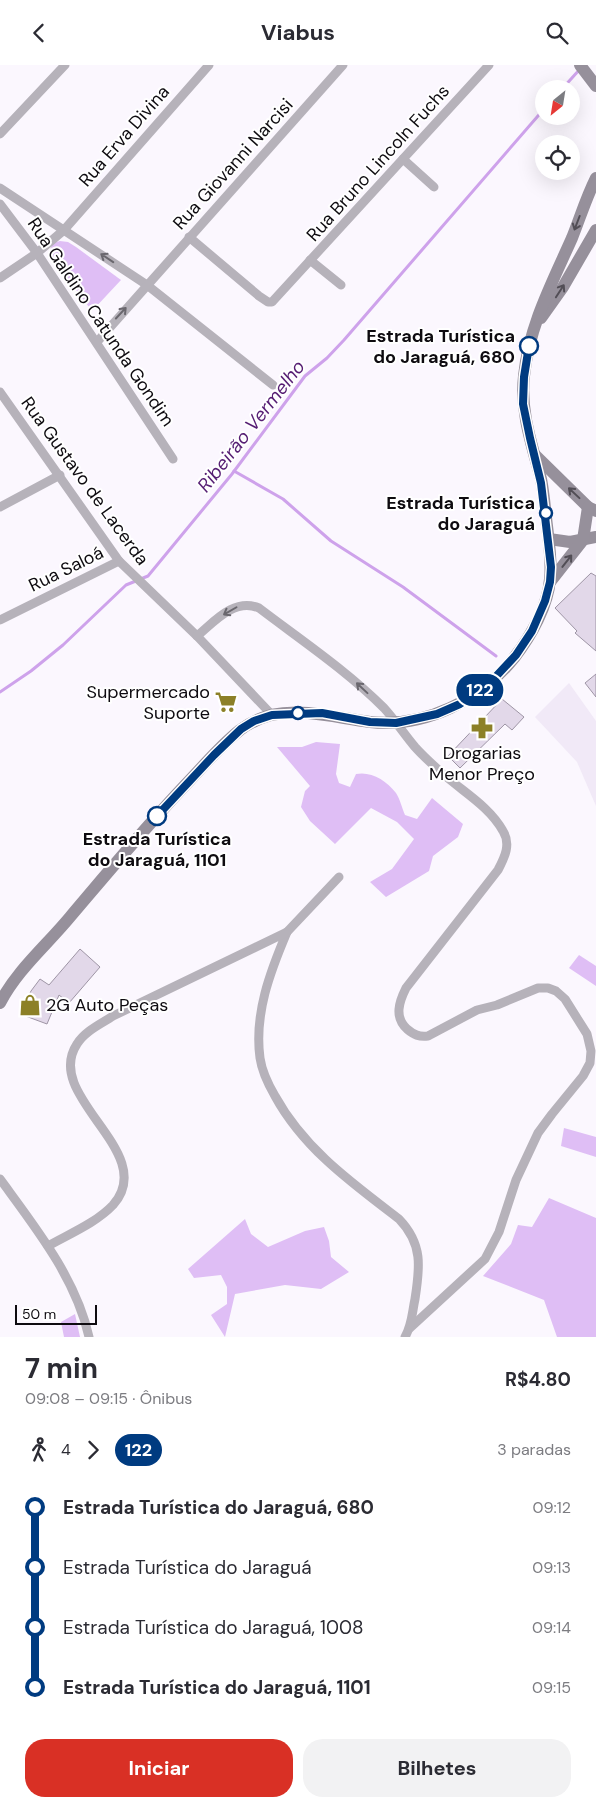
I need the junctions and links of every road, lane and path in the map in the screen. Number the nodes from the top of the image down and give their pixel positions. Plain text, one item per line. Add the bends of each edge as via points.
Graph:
1 (65, 65) edge
2 (209, 65) edge
3 (343, 65) edge
4 (489, 65) edge
5 (580, 65) edge
6 (593, 81) edge
7 (0, 135) edge
8 (404, 159) junction
9 (596, 178) edge
10 (434, 187) dead end
11 (0, 188) edge
12 (0, 204) edge
13 (64, 229) junction
14 (596, 231) edge
15 (189, 237) junction
16 (37, 253) junction
17 (310, 260) junction
18 (0, 278) edge
19 (148, 285) junction
20 (341, 285) dead end
21 (532, 331) junction
22 (96, 342) junction
23 (273, 385) dead end
24 (0, 394) edge
25 (533, 453) junction
26 (173, 459) dead end
27 (60, 475) junction
28 (560, 480) junction
29 (541, 483) junction
30 (0, 507) edge
31 (592, 509) edge
32 (596, 537) edge
33 (549, 539) junction
34 (583, 539) junction
35 (122, 564) junction
36 (550, 582) junction
37 (0, 620) edge
38 (197, 636) junction
39 (272, 715) junction
40 (396, 723) junction
41 (339, 877) dead end
42 (287, 933) junction
43 (0, 1003) edge
44 (0, 1179) edge
45 (48, 1246) junction
46 (410, 1328) junction
47 (89, 1337) edge
48 (404, 1337) edge

1 - 7 street
2 - 13 street, Rua Erva Divina
3 - 15 street, Rua Giovanni Narcisi
4 - 8 street, Rua Bruno Lincoln Fuchs
5 - 6 main road
8 - 10 street
8 - 17 street, Rua Bruno Lincoln Fuchs
9 -> 21 main road
11 - 13 street
12 - 16 street, Rua Galdino Catunda Gondim
13 - 16 street, Rua Erva Divina
19 -> 13 street
21 -> 14 main road
15 - 17 street, Rua Bruno Lincoln Fuchs via 268,302 275,299
15 - 19 street, Rua Giovanni Narcisi
16 - 18 street, Rua Erva Divina
16 - 22 street, Rua Galdino Catunda Gondim
17 - 20 street
22 -> 19 street, Rua Giovanni Narcisi
19 - 23 street
21 - 25 main road via 523,404
22 - 26 street, Rua Galdino Catunda Gondim
24 - 27 street, Rua Gustavo de Lacerda
25 - 28 main road
25 - 29 main road
27 - 30 street
27 - 35 street, Rua Gustavo de Lacerda
28 - 29 main road via 549,477
31 -> 28 main road
29 - 33 main road
31 - 34 main road
32 - 34 main road
33 - 34 main road via 570,542
33 - 36 main road
36 -> 34 main road
35 - 37 street, Rua Saloá
35 - 38 street, Rua Gustavo de Lacerda
36 - 40 main road via 532,631 516,655 488,685 460,704 437,714
38 - 39 street, Rua Gustavo de Lacerda
40 -> 38 street via 357,683 259,608 249,604 230,609
39 - 40 main road via 322,713
39 - 43 main road via 241,729 180,790 20,971
40 - 46 street via 415,747 495,820 504,832 507,844 506,855 498,870 406,988 398,1013 402,1024 412,1034 428,1036 477,1010 538,988 548,988 565,999 587,1034 591,1051 590,1063 583,1076 538,1133 485,1259
41 - 42 street
42 - 45 street via 113,1016 77,1043 70,1065 74,1084 122,1160 124,1184 113,1204 103,1213
42 - 46 street via 272,965 262,1001 260,1058 266,1080 302,1136 327,1162 408,1228 419,1255 419,1276
44 - 45 street
45 - 47 street via 85,1317
46 - 48 street

